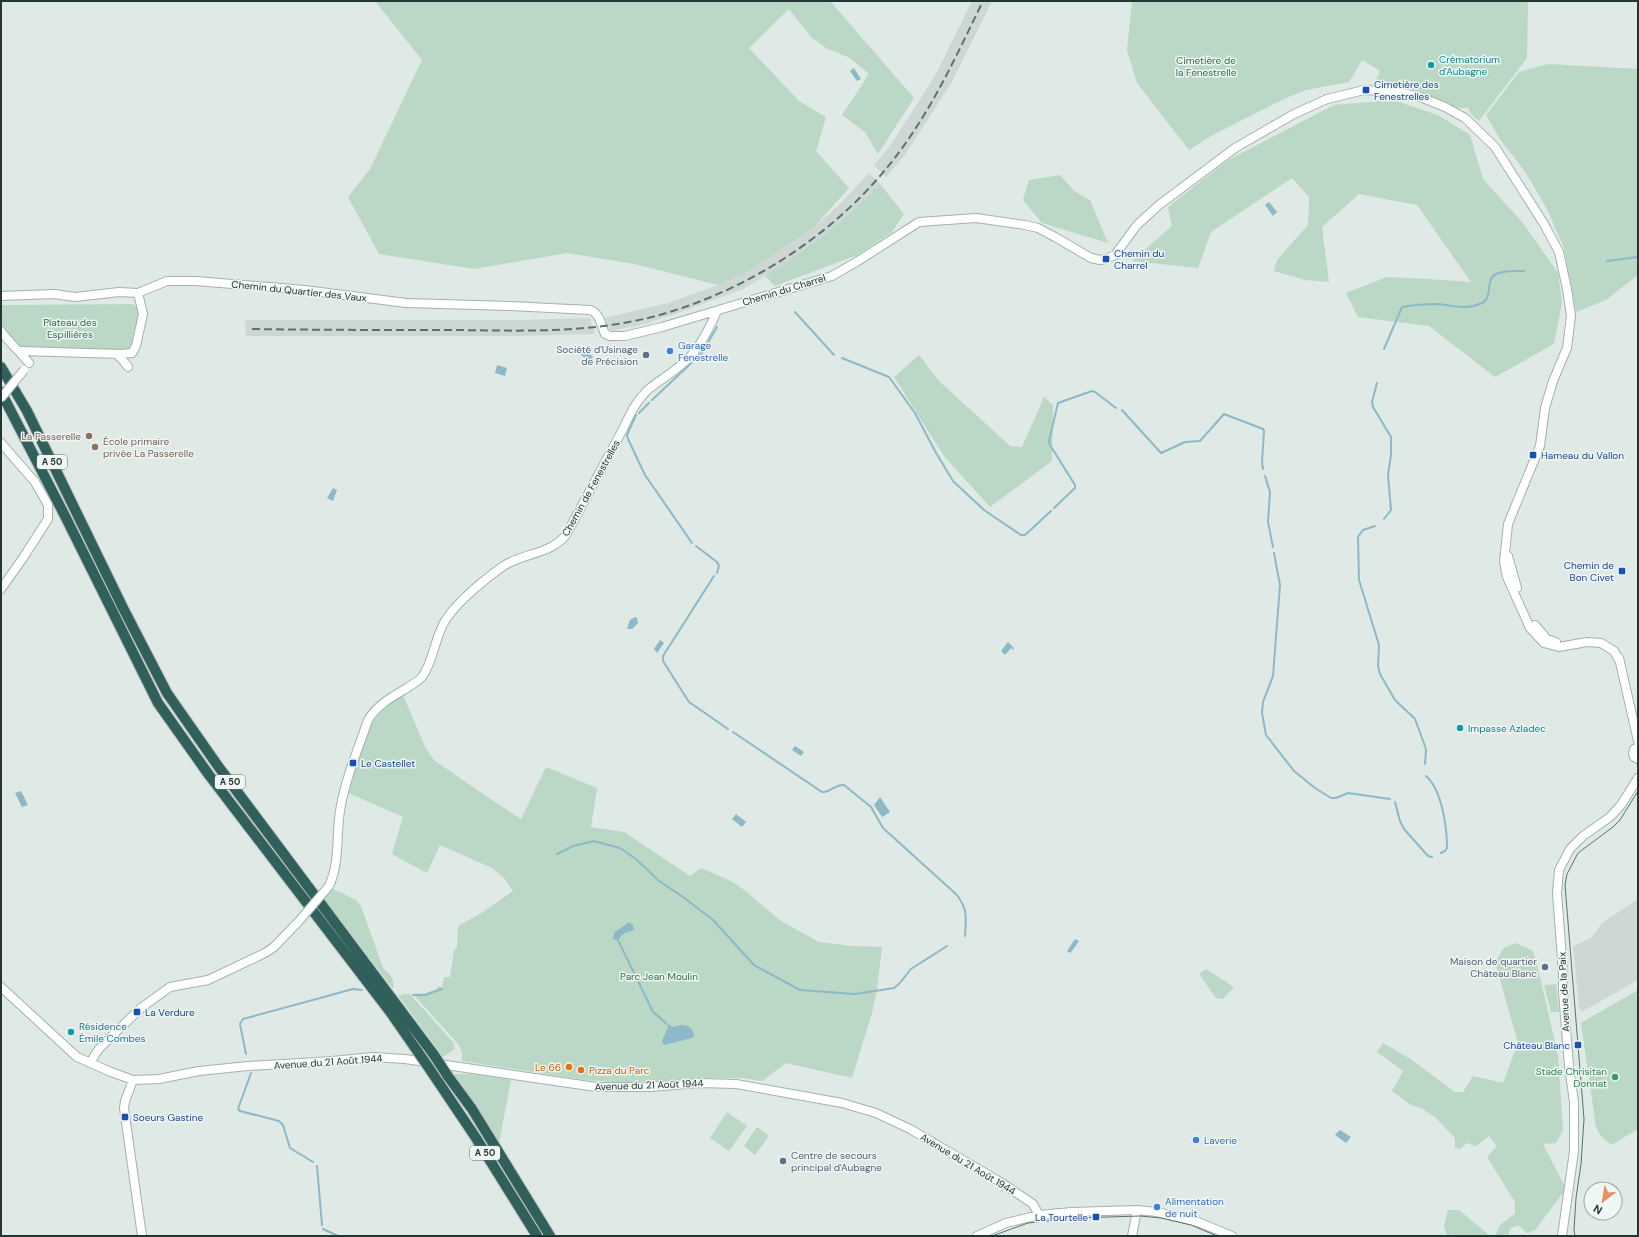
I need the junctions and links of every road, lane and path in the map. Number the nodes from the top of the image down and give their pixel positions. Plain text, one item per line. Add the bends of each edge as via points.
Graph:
1 (138, 293) junction
2 (1, 296) edge
3 (717, 311) junction
4 (1, 331) edge
5 (21, 351) junction
6 (39, 353) junction
7 (116, 354) junction
8 (26, 366) junction
9 (1, 367) edge
10 (128, 367) dead end
11 (2, 396) edge
12 (1, 443) edge
13 (1, 589) edge
14 (1638, 742) edge
15 (1638, 747) edge
16 (1638, 760) edge
17 (1638, 778) edge
18 (1, 987) edge
19 (90, 1063) junction
20 (133, 1080) junction
21 (1137, 1210) junction
22 (1039, 1215) junction
23 (142, 1236) edge
24 (537, 1236) edge
25 (550, 1236) edge
26 (977, 1236) edge
27 (1132, 1236) edge
28 (1232, 1236) edge
29 (1562, 1236) edge

1 - 2 street, Chemin du Quartier des Vaux via 119,292 75,297 54,294
1 - 3 street, Chemin du Quartier des Vaux via 167,281 196,281 305,290 406,303 590,310 598,315 605,334 610,336 625,336
1 - 7 street via 143,314 136,346 132,352
3 - 14 street, Chemin du Charrel via 832,276 918,222 976,218 1025,225 1038,228 1091,258 1100,260 1115,255 1137,225 1159,205 1229,153 1294,114 1327,99 1364,90 1399,92 1445,107 1468,121 1494,147 1544,224 1558,252 1572,316 1567,348 1545,408 1540,446 1508,524 1504,562 1507,577 1530,628 1544,643 1559,647 1568,643 1594,641 1614,651 1620,662
3 - 19 street, Chemin de Fenestrelles, bridge via 690,357 647,391 630,412 561,542 513,560 472,593 445,620 428,668 421,678 374,710 368,720 345,789 332,879 299,922 274,947 264,953 208,980 170,987 117,1030 98,1050
4 - 5 street via 10,343
5 - 6 street
5 - 8 street
6 - 7 street
6 - 8 street
7 - 10 street
8 - 11 street, bridge
9 - 25 highway, A 50, bridge via 27,411 167,693 218,766 434,1055 472,1109
11 - 24 highway, A 50, bridge via 158,703 209,775 391,1013 476,1138
12 - 13 street via 35,482 48,505 48,519
15 - 16 street via 1634,749 1633,754
17 - 29 street, Avenue de la Paix via 1622,805 1570,849 1559,870 1557,893 1563,992 1574,1102 1574,1151
18 - 19 street via 77,1057
19 - 20 street
20 - 22 street, Avenue du 21 Août 1944 via 159,1079 199,1071 373,1057 405,1059 596,1088 699,1083 746,1085 842,1103 896,1121 1002,1183 1033,1204
20 - 23 street via 124,1101 124,1108
21 - 22 street
21 - 27 street
21 - 28 street via 1198,1222
22 - 26 street via 1006,1223

